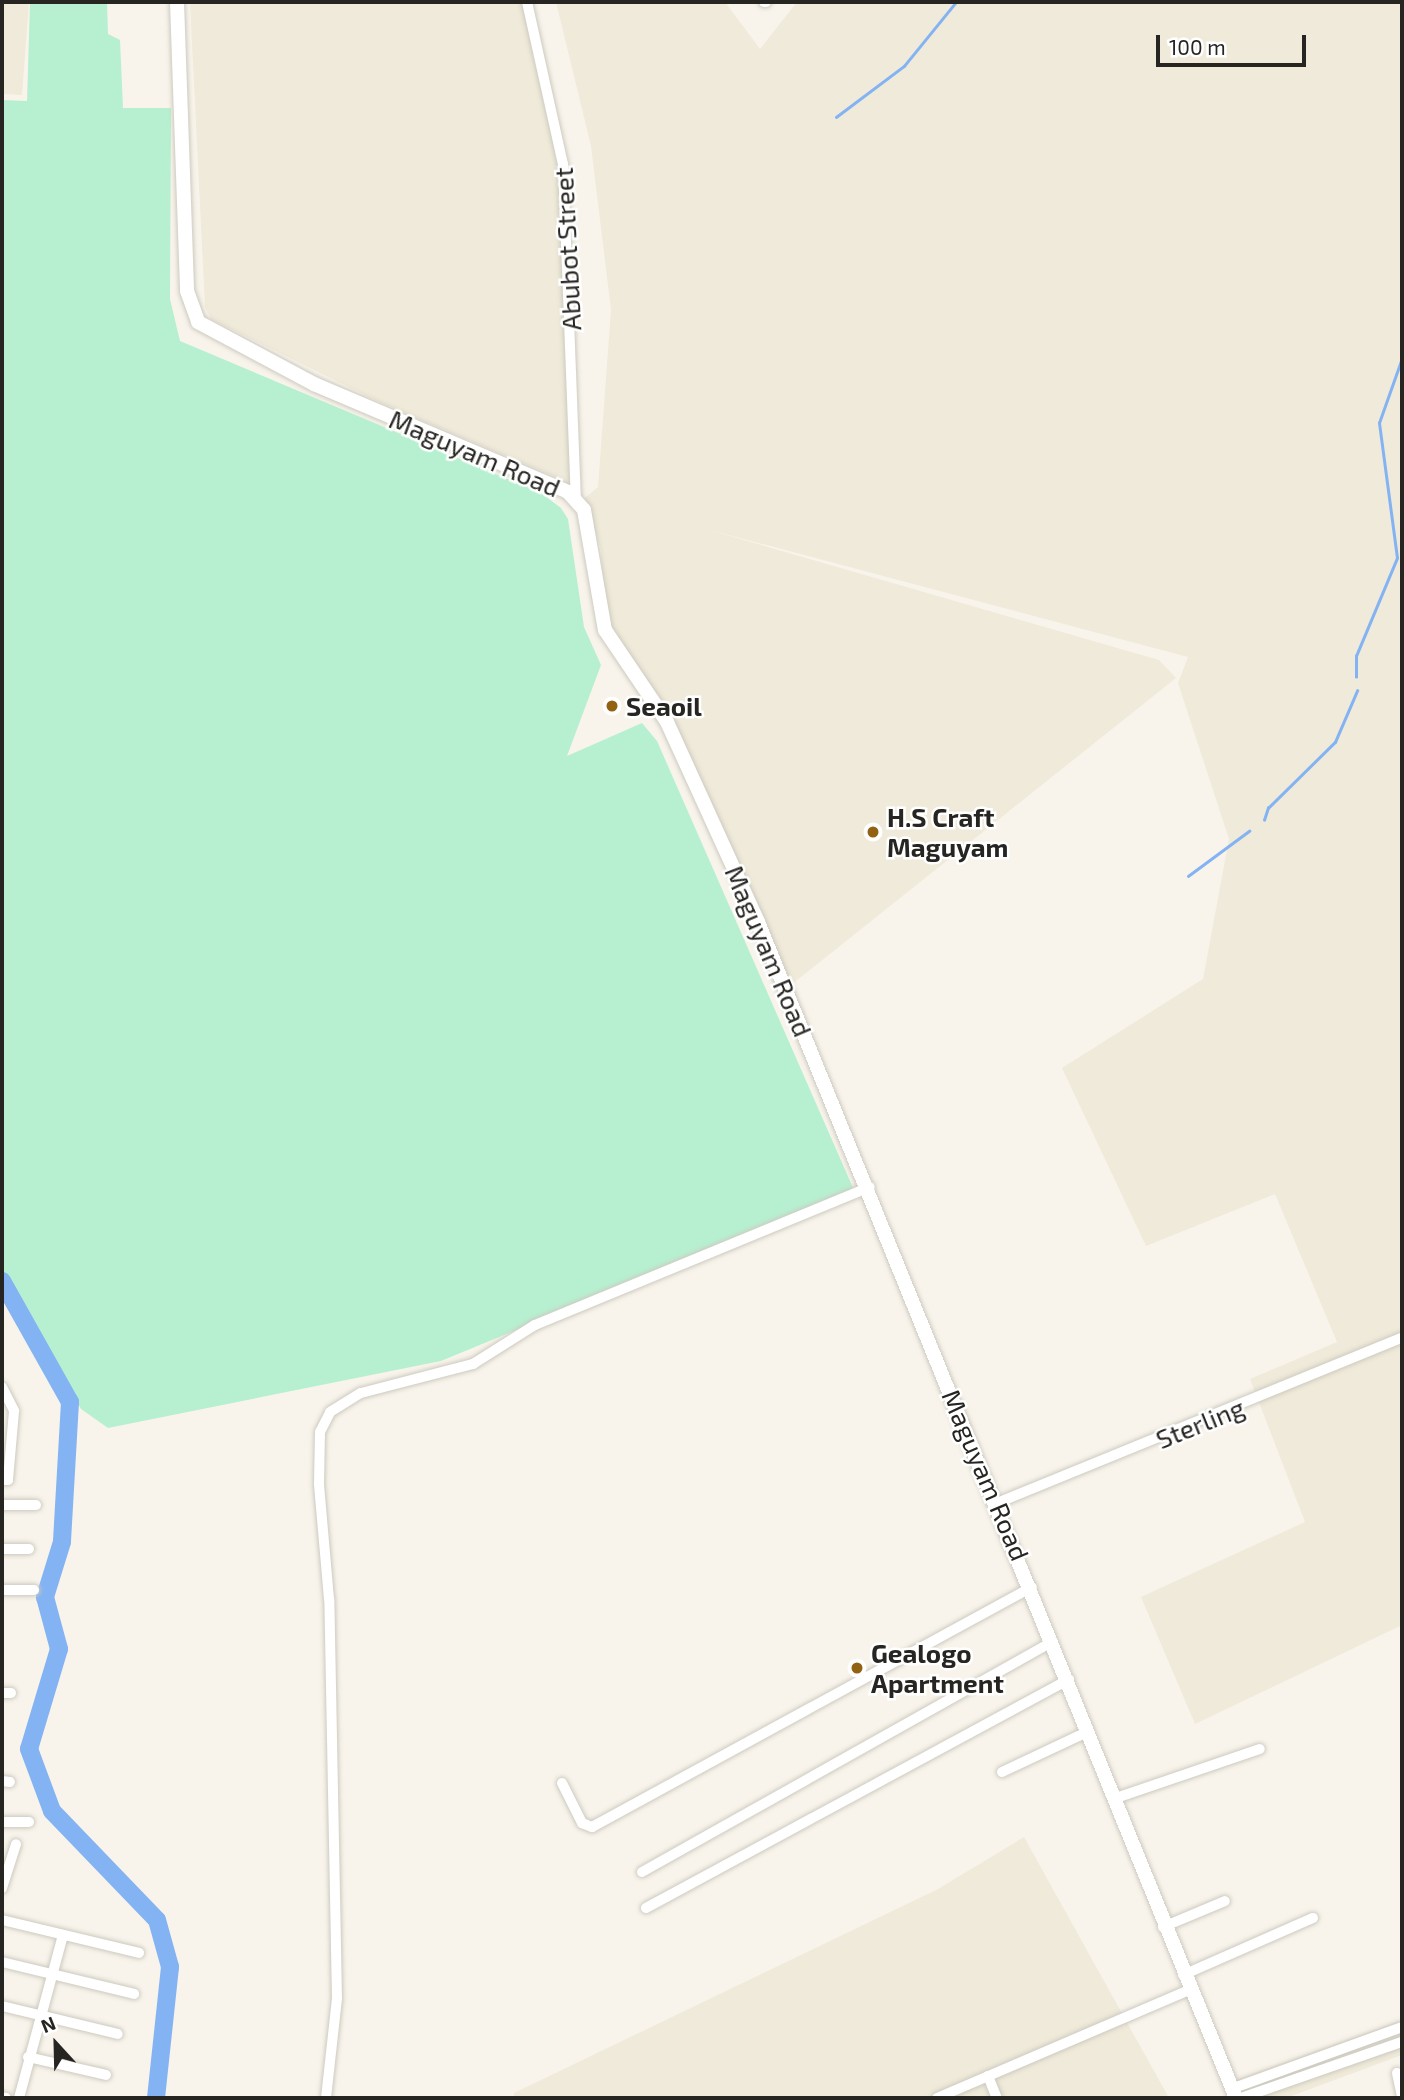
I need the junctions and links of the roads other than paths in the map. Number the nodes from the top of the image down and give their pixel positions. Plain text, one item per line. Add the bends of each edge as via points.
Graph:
1 (177, 2) edge
2 (527, 2) edge
3 (576, 499) junction
4 (870, 1186) junction
5 (1402, 1338) edge
6 (2, 1387) edge
7 (2, 1480) edge
8 (997, 1503) junction
9 (2, 1505) edge
10 (36, 1505) dead end
11 (2, 1549) edge
12 (29, 1549) dead end
13 (1032, 1586) junction
14 (2, 1590) edge
15 (34, 1590) dead end
16 (1055, 1640) junction
17 (1069, 1679) junction
18 (1089, 1731) junction
19 (1260, 1749) dead end
20 (1002, 1772) dead end
21 (562, 1783) dead end
22 (1113, 1799) junction
23 (2, 1822) edge
24 (29, 1822) dead end
25 (16, 1844) dead end
26 (4, 1869) edge
27 (642, 1872) dead end
28 (2, 1888) edge
29 (1225, 1901) dead end
30 (646, 1908) dead end
31 (1313, 1918) dead end
32 (2, 1920) edge
33 (1163, 1927) junction
34 (63, 1936) junction
35 (139, 1953) dead end
36 (2, 1962) edge
37 (53, 1975) junction
38 (1183, 1975) junction
39 (1189, 1990) junction
40 (134, 1994) dead end
41 (2, 2006) edge
42 (39, 2017) junction
43 (1402, 2027) edge
44 (1386, 2032) junction
45 (118, 2034) dead end
46 (1397, 2044) edge
47 (29, 2057) junction
48 (1397, 2073) dead end
49 (106, 2075) dead end
50 (988, 2076) junction
51 (1236, 2095) edge
52 (1402, 2097) edge
53 (19, 2098) edge
54 (326, 2098) edge
55 (937, 2098) edge
56 (997, 2098) edge

1 - 3 main road, Maguyam Road via 187,291 198,322 298,376
2 - 3 street, Abubot Street via 563,164
3 - 4 main road, Maguyam Road via 592,532 605,630 667,722
4 - 8 main road, Maguyam Road
4 - 54 street via 535,1325 473,1364 361,1393 330,1412 320,1432 319,1484 329,1599 337,1999
5 - 8 street, Sterling
6 - 7 street via 14,1411 8,1480
8 - 13 main road, Maguyam Road
9 - 10 street
11 - 12 street
13 - 16 main road, Maguyam Road
13 - 21 street via 592,1827 582,1823
14 - 15 street
16 - 17 main road, Maguyam Road
16 - 27 street
17 - 18 main road, Maguyam Road
17 - 30 street
18 - 20 street
18 - 22 main road, Maguyam Road
19 - 22 street
22 - 33 main road, Maguyam Road
23 - 24 street
25 - 26 street
26 - 28 street
29 - 33 street
31 - 38 street
32 - 34 street
33 - 38 main road, Maguyam Road
34 - 35 street
34 - 37 street
36 - 37 street
37 - 40 street
37 - 42 street
38 - 39 main road, Maguyam Road
39 - 50 street
39 - 51 main road, Maguyam Road
41 - 42 street
42 - 45 street
42 - 47 street
43 - 44 street
44 - 46 street
44 - 51 street
46 - 51 street
47 - 49 street
47 - 53 street
48 - 52 street
50 - 55 street
50 - 56 street

